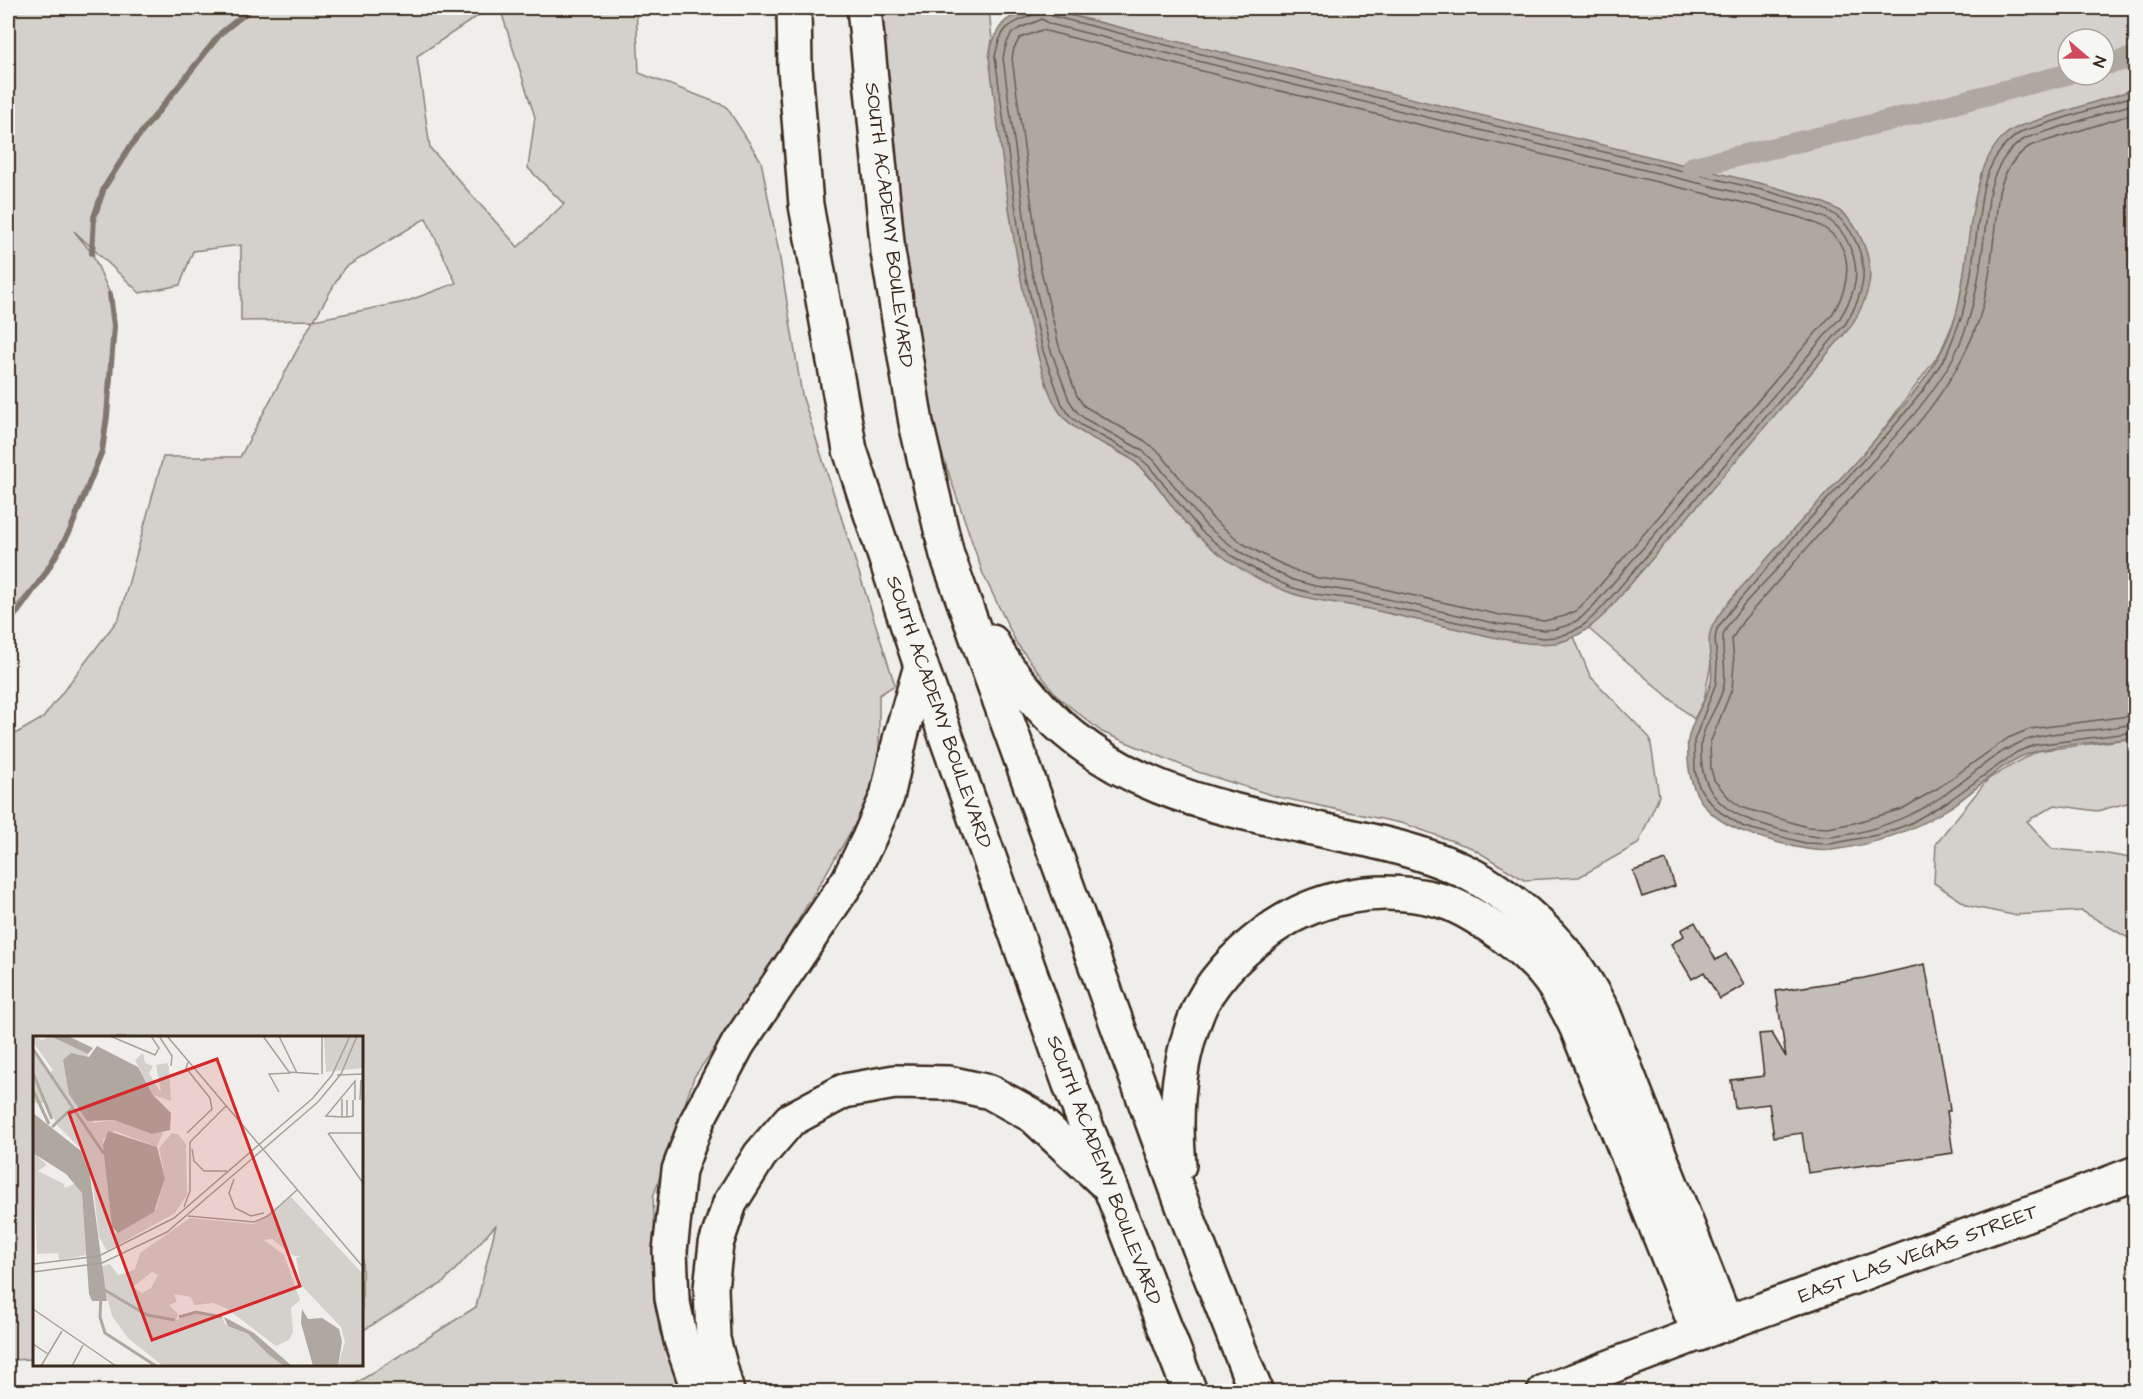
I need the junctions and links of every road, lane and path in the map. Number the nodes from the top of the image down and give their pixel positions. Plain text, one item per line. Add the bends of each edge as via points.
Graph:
1 (794, 8) edge
2 (864, 8) edge
3 (948, 555) junction
4 (921, 666) junction
5 (2136, 1173) edge
6 (1111, 1188) junction
7 (1183, 1206) junction
8 (1712, 1328) junction
9 (699, 1392) edge
10 (727, 1392) edge
11 (1190, 1392) edge
12 (1256, 1392) edge
13 (1544, 1392) edge

1 - 4 main road, SOUTH ACADEMY BOULEVARD via 806,205 850,450
2 - 3 main road, SOUTH ACADEMY BOULEVARD via 888,252 916,423
3 - 7 main road, SOUTH ACADEMY BOULEVARD
3 - 8 main road via 1001,661 1050,718 1087,749 1126,772 1206,804 1404,848 1455,867 1490,886 1562,948 1603,1012
4 - 6 main road, SOUTH ACADEMY BOULEVARD via 1069,1082
4 - 9 main road via 887,797 869,838 848,881 738,1044 698,1119 679,1170 670,1251 672,1298
5 - 8 main road, EAST LAS VEGAS STREET
6 - 10 main road via 1033,1116 990,1092 949,1083 895,1082 844,1091 790,1120 760,1155 730,1203 716,1244 711,1288 713,1339
6 - 11 main road, SOUTH ACADEMY BOULEVARD
7 - 8 main road via 1176,1133 1183,1057 1197,1012 1222,972 1280,921 1319,905 1359,893 1403,893 1441,901 1510,941 1559,992
7 - 12 main road, SOUTH ACADEMY BOULEVARD
8 - 13 main road, EAST LAS VEGAS STREET

